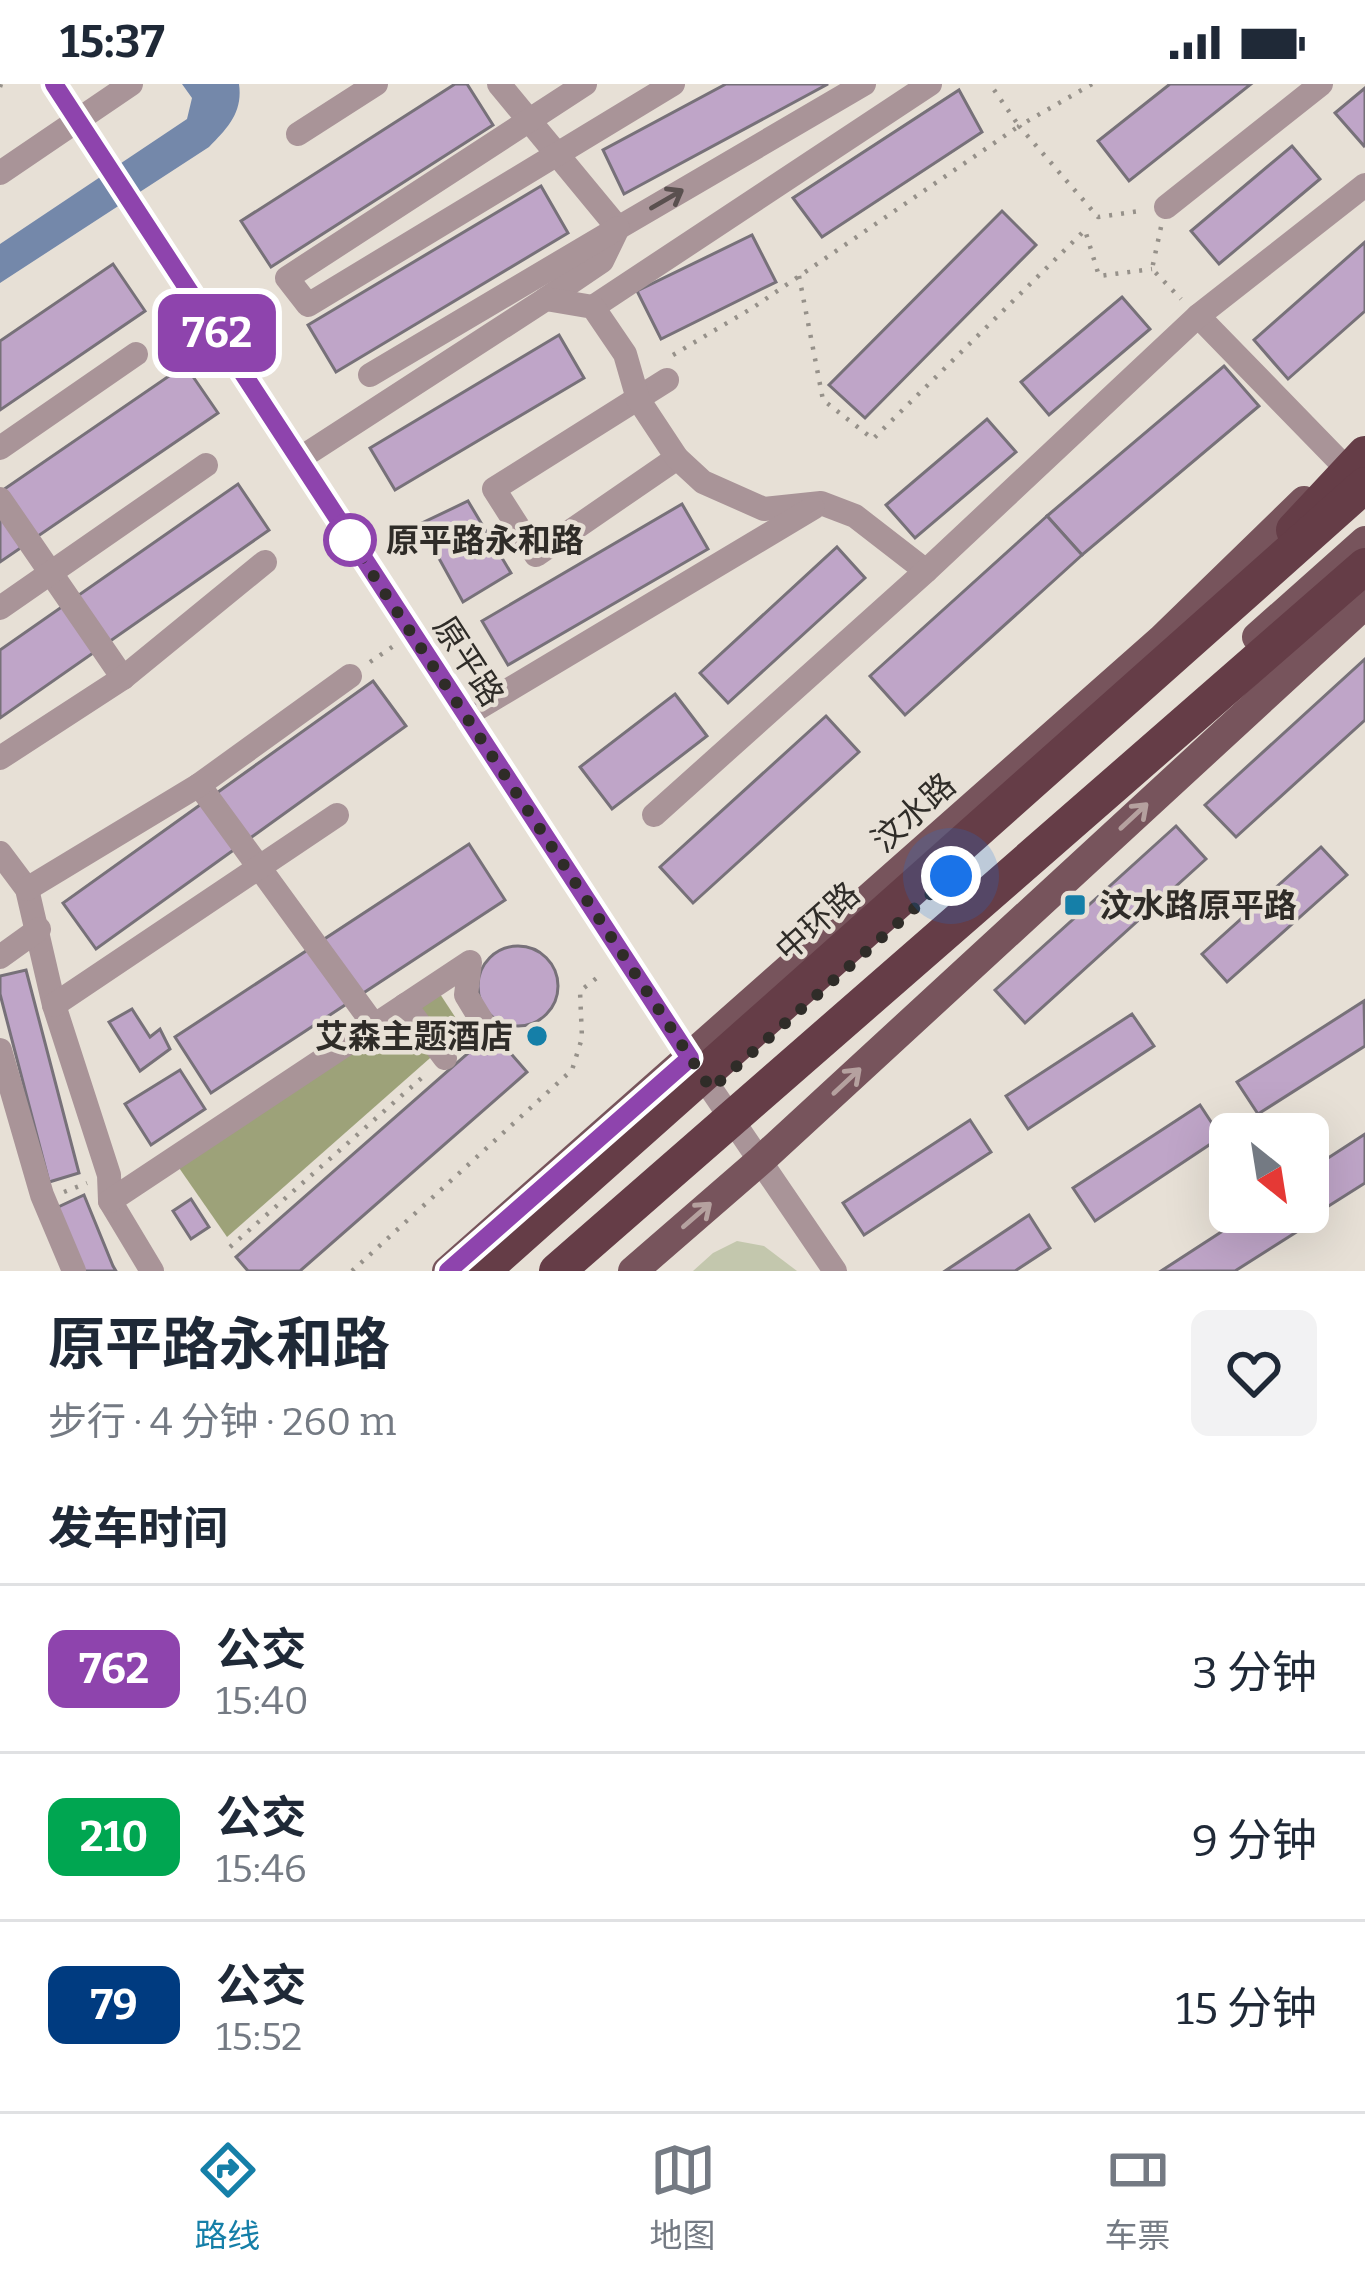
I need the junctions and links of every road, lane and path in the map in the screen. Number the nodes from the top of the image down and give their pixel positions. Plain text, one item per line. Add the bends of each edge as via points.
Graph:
1 (54, 84) edge
2 (130, 84) edge
3 (376, 84) edge
4 (499, 84) edge
5 (585, 84) edge
6 (673, 84) edge
7 (864, 84) edge
8 (930, 84) edge
9 (990, 84) edge
10 (1092, 84) edge
11 (1322, 84) edge
12 (77, 120) junction
13 (530, 122) junction
14 (1019, 126) junction
15 (298, 134) dead end
16 (555, 152) junction
17 (0, 173) edge
18 (1365, 185) edge
19 (1166, 207) junction
20 (1098, 217) junction
21 (618, 228) junction
22 (1085, 230) junction
23 (1152, 269) junction
24 (799, 276) junction
25 (545, 299) junction
26 (592, 307) junction
27 (1198, 316) junction
28 (136, 354) dead end
29 (670, 368) joint
30 (370, 375) dead end
31 (638, 399) junction
32 (0, 448) edge
33 (677, 458) junction
34 (299, 459) junction
35 (1359, 462) edge
36 (206, 465) dead end
37 (0, 499) edge
38 (821, 503) junction
39 (1365, 508) edge
40 (1365, 541) edge
41 (265, 562) dead end
42 (1365, 566) edge
43 (926, 571) junction
44 (52, 572) junction
45 (1365, 604) edge
46 (0, 608) edge
47 (412, 633) junction
48 (1176, 639) junction
49 (350, 676) joint
50 (123, 678) junction
51 (466, 716) junction
52 (1123, 723) junction
53 (0, 758) edge
54 (199, 785) junction
55 (338, 815) dead end
56 (654, 815) dead end
57 (0, 854) edge
58 (259, 871) junction
59 (26, 890) junction
60 (39, 929) junction
61 (0, 957) edge
62 (624, 958) junction
63 (54, 1004) junction
64 (405, 1005) junction
65 (483, 1023) dead end
66 (374, 1025) junction
67 (0, 1050) edge
68 (445, 1058) joint
69 (690, 1058) junction
70 (718, 1099) junction
71 (761, 1160) junction
72 (110, 1188) junction
73 (44, 1199) junction
74 (230, 1247) dead end
75 (74, 1271) edge
76 (152, 1271) edge
77 (352, 1271) edge
78 (448, 1271) edge
79 (482, 1271) edge
80 (503, 1271) edge
81 (537, 1271) edge
82 (557, 1271) edge
83 (633, 1271) edge
84 (835, 1271) edge

1 - 12 street, 原平路
2 - 12 street
3 - 15 street
4 - 13 street
5 - 13 street
6 - 16 street
21 -> 7 street
8 - 26 street
9 - 14 path
10 - 14 path
11 - 19 street
12 - 17 street
12 - 34 street, 原平路
13 - 16 street
13 - 16 street via 287,278 308,304
14 - 20 path
14 - 24 path
16 - 21 street
18 - 27 street
19 - 20 path
19 - 23 path
20 - 22 path
21 - 25 street via 602,261
21 - 30 street
22 - 23 path via 1099,277
22 - 24 path via 873,439 824,400
23 - 27 path
24 - 29 path
25 - 26 street
25 - 34 street
26 - 31 street via 625,354
27 - 35 street
27 - 43 street
28 - 32 street
29 - 31 street
31 - 33 street
31 - 33 street via 494,489 536,555
33 - 38 street via 703,482 764,508
34 - 47 street, 原平路
35 - 48 highway, 中环路, bridge
36 - 44 street
37 - 44 street
38 - 43 street via 861,508
38 - 51 street
39 - 52 main road
40 - 70 main road
41 - 50 street
42 - 82 highway, bridge
43 - 56 street
44 - 46 street
44 - 50 street
71 -> 45 main road
47 - 49 path
47 - 51 street, 原平路
48 - 52 main road
48 - 69 main road, 汶水路
48 - 79 highway, 中环路, bridge
49 - 54 street
50 - 53 street
51 - 62 street, 原平路
52 - 70 main road
54 - 58 street
54 - 59 street
55 - 58 street
57 - 59 street
58 - 63 street
58 - 66 street
59 - 60 street
60 - 61 street
60 - 63 street
62 - 69 street, 原平路
62 - 77 path via 580,991 582,1038 572,1070
63 - 72 street
64 - 65 street via 470,962 466,995
64 - 66 street
64 - 68 street
66 - 72 street
67 - 73 street
68 - 74 path
69 - 70 street, 原平路
69 - 78 main road, 汶水路
70 - 71 street, 原平路
70 - 80 main road
70 - 81 main road
83 -> 71 main road
71 - 84 street, 原平路
72 - 73 path
72 - 76 street
73 - 75 street

